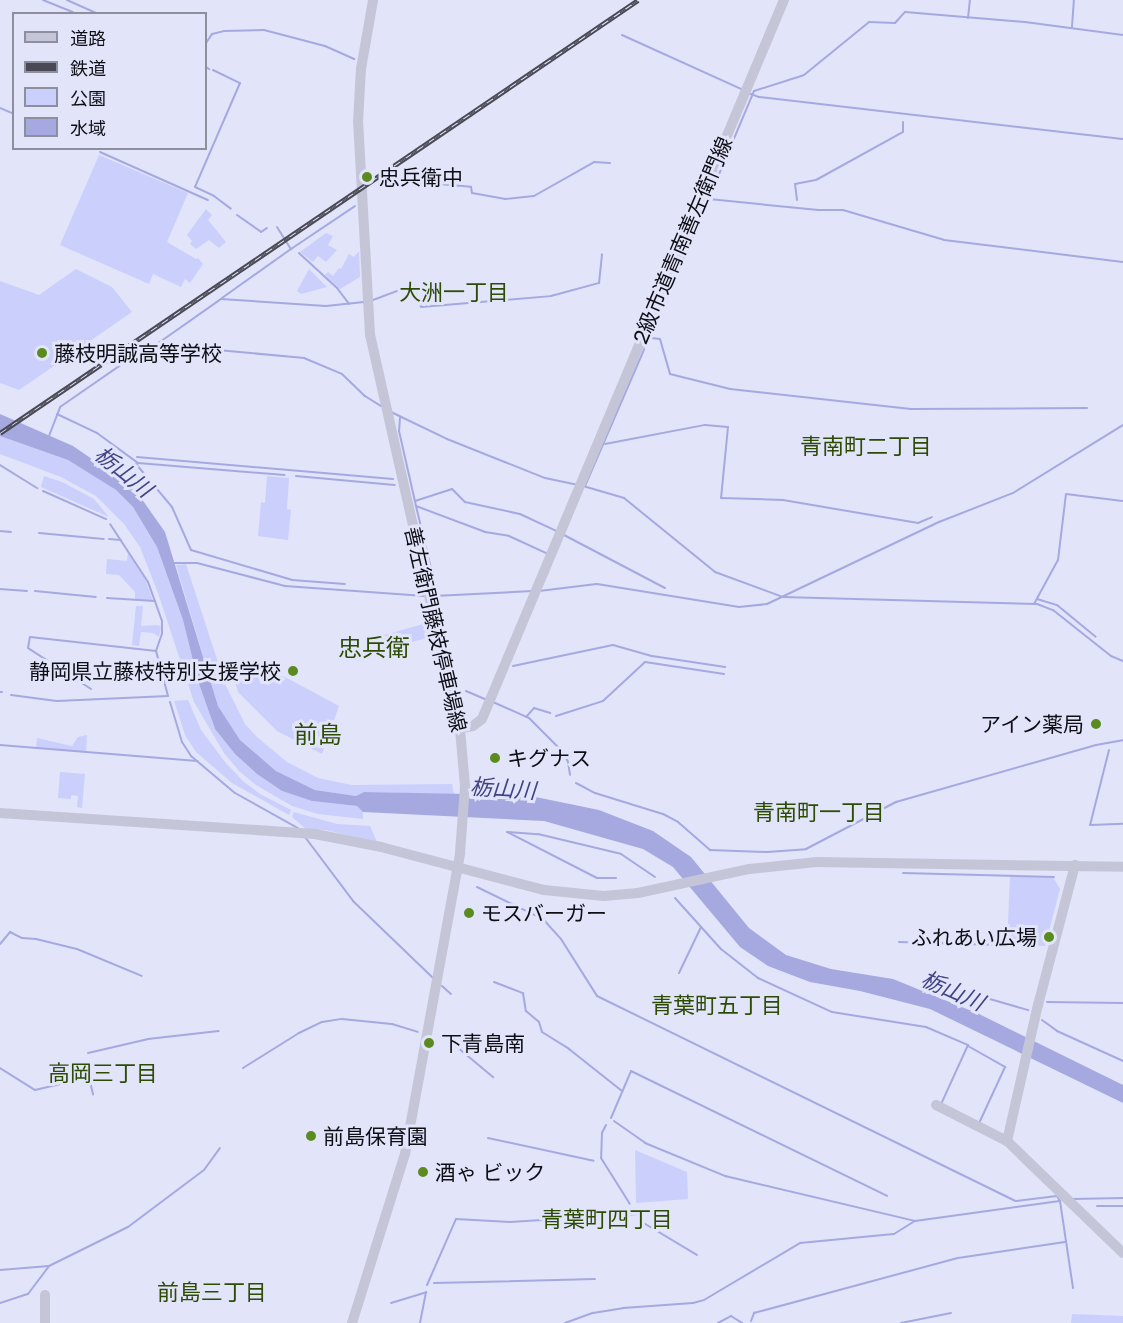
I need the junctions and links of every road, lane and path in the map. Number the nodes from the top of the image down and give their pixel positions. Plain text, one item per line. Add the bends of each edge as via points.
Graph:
1 (373, 0) edge
2 (784, 0) edge
3 (462, 728) junction
4 (0, 813) edge
5 (1075, 865) junction
6 (458, 867) junction
7 (1123, 867) edge
8 (936, 1106) dead end
9 (1007, 1141) junction
10 (1123, 1253) edge
11 (45, 1294) dead end
12 (45, 1323) edge
13 (352, 1323) edge

1 - 3 street, 善左衛門藤枝停車場線 via 361,69 358,122 373,357
2 - 3 street, 2級市道青南善左衛門線 via 482,719
3 - 6 street, 善左衛門藤枝停車場線 via 465,786
4 - 6 street via 310,833
5 - 6 street via 818,862 723,873 604,896 544,890
5 - 7 street
5 - 9 street
6 - 13 street, 善左衛門藤枝停車場線 via 405,1154
8 - 9 street
9 - 10 street
11 - 12 street

